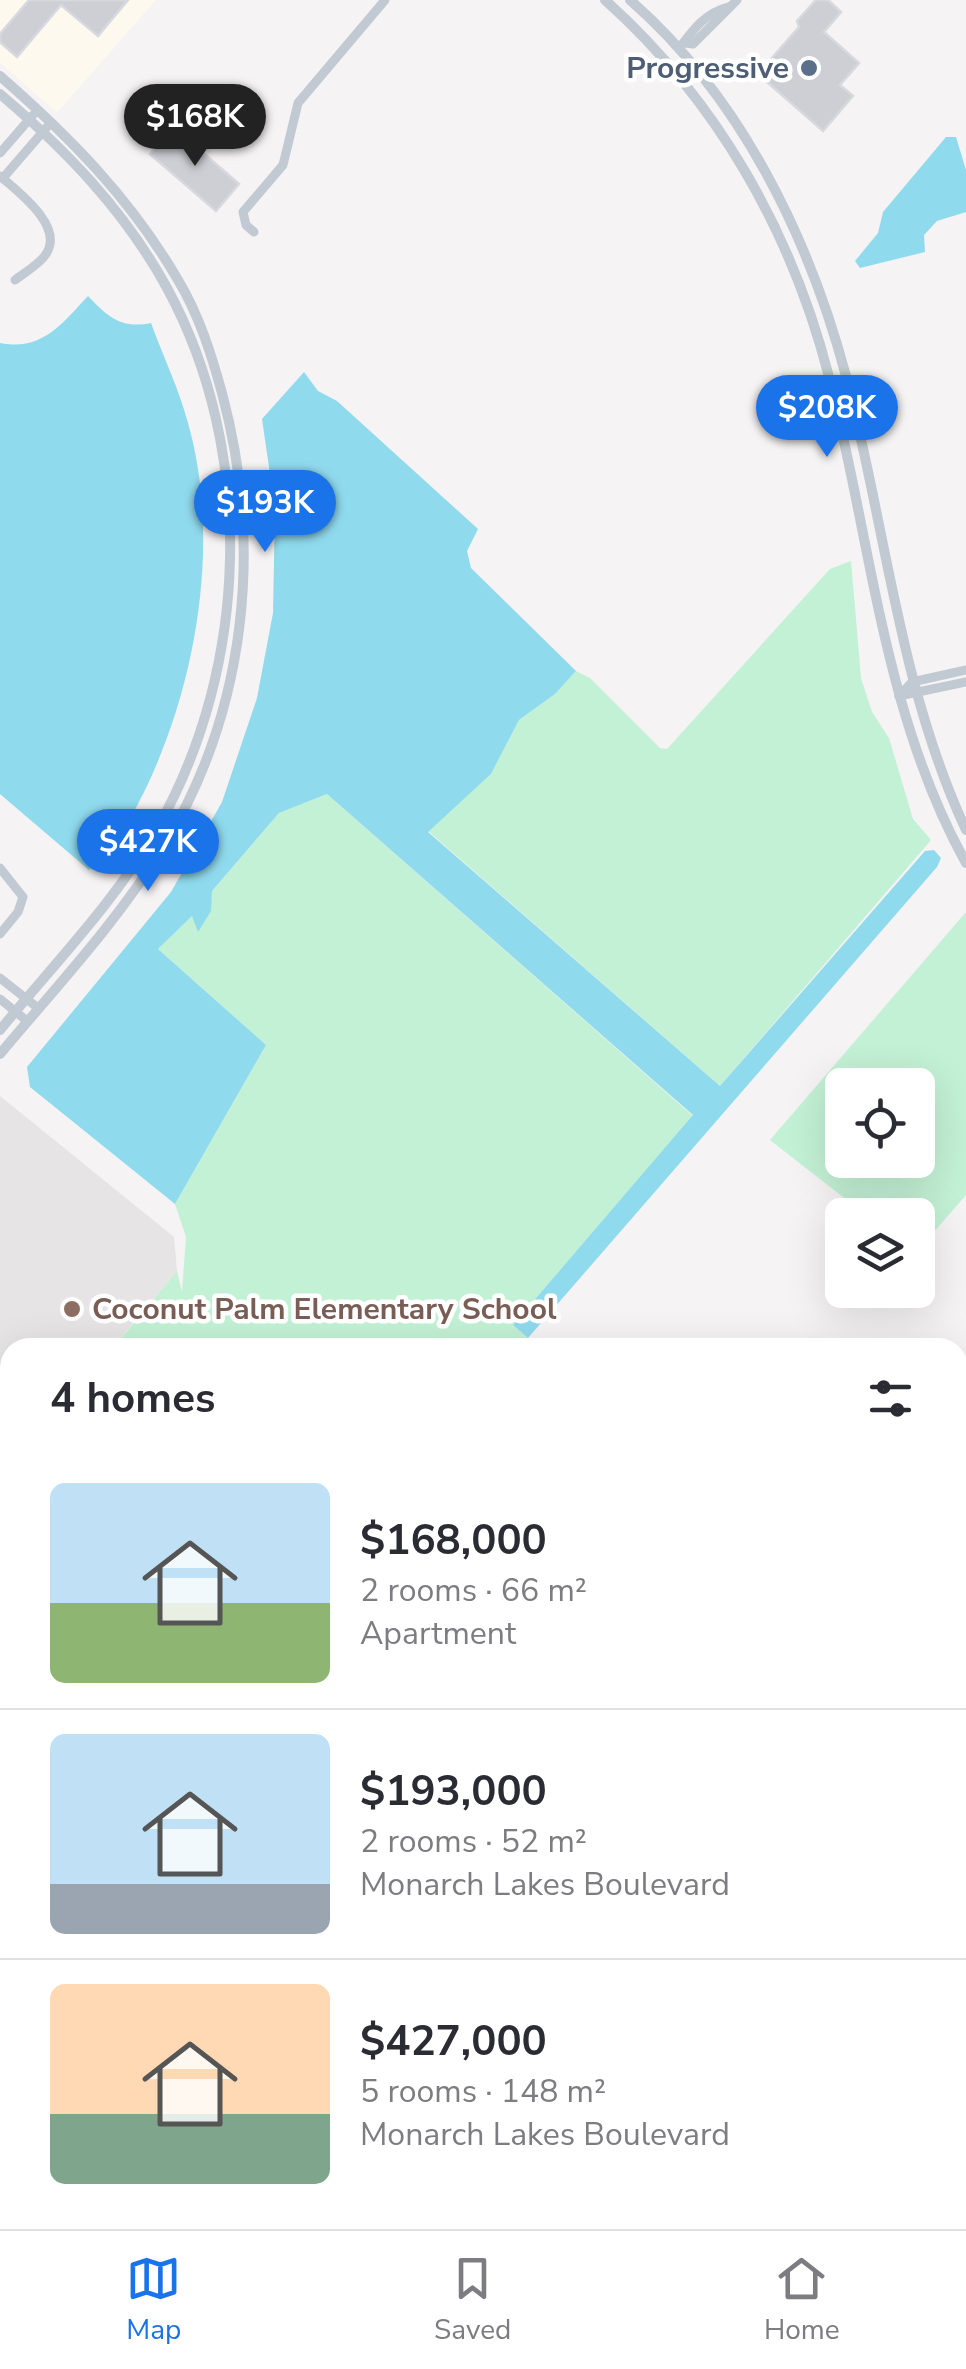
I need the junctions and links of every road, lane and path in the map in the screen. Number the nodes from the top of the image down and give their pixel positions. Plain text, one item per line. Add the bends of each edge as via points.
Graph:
1 (385, 0) edge
2 (605, 0) edge
3 (630, 0) edge
4 (734, 3) edge
5 (681, 46) junction
6 (0, 76) edge
7 (0, 94) edge
8 (38, 109) junction
9 (29, 119) junction
10 (52, 122) junction
11 (43, 132) junction
12 (0, 153) edge
13 (1, 177) edge
14 (254, 232) dead end
15 (15, 280) dead end
16 (966, 670) edge
17 (912, 682) junction
18 (966, 682) edge
19 (916, 694) junction
20 (899, 696) junction
21 (966, 830) edge
22 (140, 856) junction
23 (966, 863) edge
24 (0, 868) edge
25 (0, 934) edge
26 (94, 941) junction
27 (0, 978) edge
28 (26, 998) junction
29 (0, 1000) edge
30 (38, 1008) junction
31 (15, 1011) junction
32 (28, 1021) junction
33 (0, 1030) edge
34 (0, 1054) edge

1 - 14 street via 298,103 283,165 243,212
2 - 20 street via 666,58 722,132 797,276 829,376
3 - 5 street
4 - 5 street via 714,11
5 - 17 street via 772,183 809,262 845,373
6 - 8 street
7 - 9 street
8 - 9 street
8 - 10 street
9 - 11 street
9 - 12 street
10 - 11 street
10 - 26 street via 144,226 188,298 209,343 234,438 244,520 238,647 207,757 165,844
11 - 13 street
11 - 22 street via 98,188 168,290 195,350 226,482 229,583 211,700 182,782
13 - 15 street via 44,221 50,242 46,254
16 - 17 street
17 - 19 street
17 - 20 street
18 - 19 street
19 - 20 street
19 - 21 street
20 - 23 street via 929,788
22 - 26 street via 145,863
22 - 28 street
24 - 25 street via 23,897
26 - 30 street
27 - 28 street
28 - 30 street
28 - 31 street
29 - 31 street
30 - 32 street
31 - 32 street
31 - 33 street
32 - 34 street

